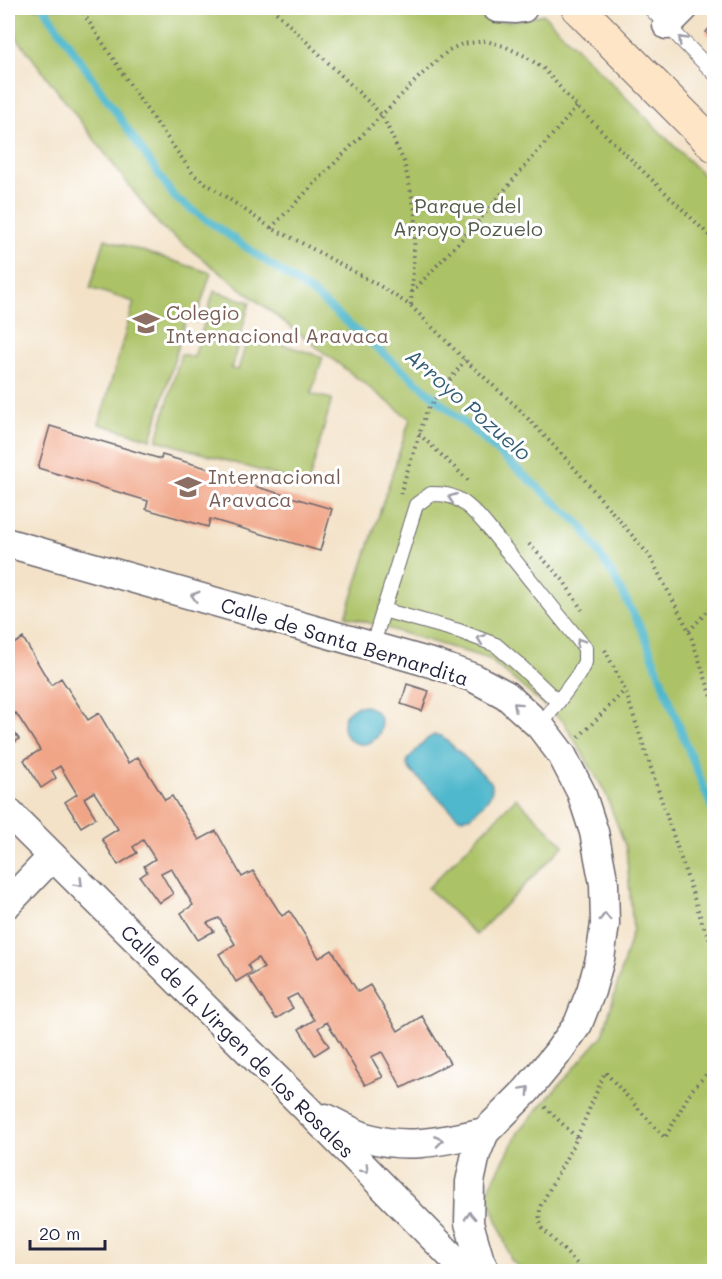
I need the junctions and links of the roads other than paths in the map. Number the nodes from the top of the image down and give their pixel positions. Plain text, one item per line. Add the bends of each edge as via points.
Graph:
1 (496, 8) edge
2 (523, 8) edge
3 (578, 8) edge
4 (667, 13) edge
5 (714, 73) edge
6 (714, 145) edge
7 (8, 543) edge
8 (383, 610) junction
9 (372, 647) junction
10 (558, 702) junction
11 (540, 726) junction
12 (8, 812) edge
13 (52, 857) junction
14 (8, 903) edge
15 (305, 1107) junction
16 (485, 1132) junction
17 (466, 1272) edge
18 (486, 1272) edge

1 - 2 street
3 - 6 main road
5 -> 4 lane
9 -> 7 street, Calle de Santa Bernardita
8 - 9 lane
10 -> 8 lane via 496,645
10 -> 8 lane via 585,662 585,648 491,531 459,499 431,494 416,505
11 -> 9 street, Calle de Santa Bernardita via 506,695 474,678
10 - 11 lane
16 -> 11 street, Calle de Santa Bernardita via 527,1090 578,1024 600,959 605,924 604,884 582,792 562,754
12 - 13 street, Calle de la Virgen de los Rosales
13 - 14 street
13 -> 15 street, Calle de la Virgen de los Rosales
15 -> 16 street via 366,1138 394,1144 418,1144
15 -> 17 street, Calle de la Virgen de los Rosales
18 -> 16 street, Calle de Santa Bernardita via 469,1223 470,1182

